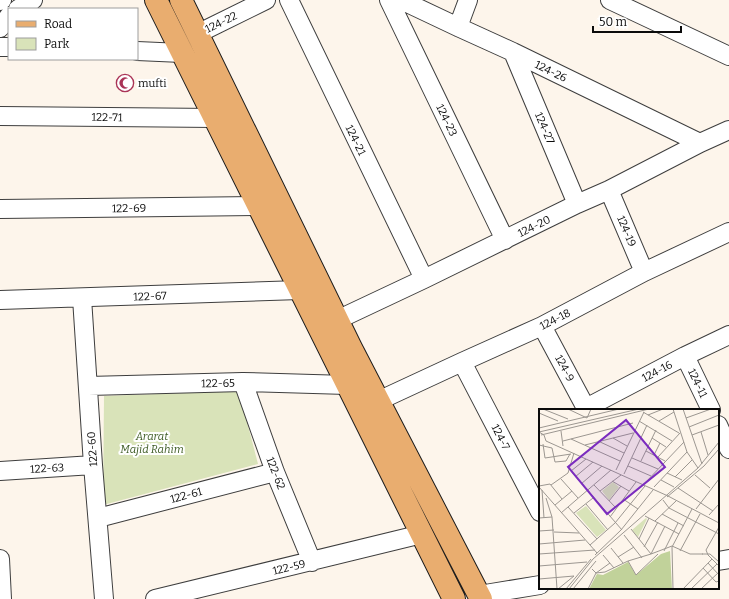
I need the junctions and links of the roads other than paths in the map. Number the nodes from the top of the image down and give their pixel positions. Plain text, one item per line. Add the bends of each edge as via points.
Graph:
1 (33, 0) edge
2 (156, 0) edge
3 (181, 0) edge
4 (266, 0) edge
5 (289, 0) edge
6 (389, 0) edge
7 (401, 0) edge
8 (468, 0) edge
9 (610, 0) edge
10 (20, 8) edge
11 (8, 17) edge
12 (458, 27) junction
13 (0, 28) edge
14 (197, 34) junction
15 (138, 51) edge
16 (512, 52) junction
17 (182, 53) junction
18 (729, 56) edge
19 (0, 116) edge
20 (215, 118) junction
21 (729, 130) edge
22 (700, 143) junction
23 (609, 190) junction
24 (577, 204) junction
25 (258, 206) junction
26 (0, 209) edge
27 (729, 232) edge
28 (504, 240) junction
29 (644, 272) junction
30 (424, 279) junction
31 (300, 290) junction
32 (82, 298) junction
33 (0, 300) edge
34 (337, 320) junction
35 (542, 326) junction
36 (729, 335) edge
37 (342, 352) junction
38 (685, 356) junction
39 (462, 362) junction
40 (243, 382) junction
41 (347, 385) junction
42 (88, 386) junction
43 (378, 401) junction
44 (587, 409) edge
45 (711, 409) edge
46 (93, 465) junction
47 (0, 471) edge
48 (275, 472) junction
49 (539, 510) edge
50 (98, 518) junction
51 (422, 534) junction
52 (0, 559) edge
53 (729, 559) edge
54 (719, 561) edge
55 (312, 562) junction
56 (539, 586) edge
57 (214, 592) edge
58 (480, 597) edge
59 (2, 599) edge
60 (104, 599) edge
61 (155, 599) edge
62 (454, 599) edge

1 - 10 street
2 - 17 main road
3 - 14 main road
4 - 14 street, 124-22
5 - 30 street, 124-21
6 - 28 street, 124-23
7 - 12 street, 124-26
8 - 12 street
9 - 18 street
11 - 13 street
12 - 16 street, 124-26
14 - 34 main road
15 - 17 street
16 - 22 street, 124-26
16 - 24 street, 124-27
17 - 20 main road
19 - 20 street, 122-71
20 - 25 main road
21 - 22 street, 124-20
22 - 23 street, 124-20
23 - 24 street, 124-20
23 - 29 street, 124-19
24 - 28 street, 124-20
25 - 26 street, 122-69
25 - 31 main road
27 - 29 street, 124-18
28 - 30 street, 124-20
29 - 35 street, 124-18
30 - 34 street, 124-20
31 - 32 street, 122-67
31 - 37 main road
32 - 33 street, 122-67
32 - 42 street, 122-60
34 - 37 main road
35 - 39 street, 124-18
35 - 44 street, 124-9
36 - 38 street, 124-16
37 - 41 main road
37 - 43 main road
38 - 44 street, 124-16
38 - 45 street, 124-11
39 - 43 street, 124-18
39 - 49 street, 124-7
40 - 41 street, 122-65
40 - 42 street, 122-65
40 - 48 street, 122-62
41 - 51 main road
42 - 46 street, 122-60
43 - 58 main road
46 - 47 street, 122-63
46 - 50 street, 122-60
48 - 50 street, 122-61
48 - 55 street, 122-62
50 - 60 street, 122-60
51 - 55 street, 122-59
51 - 62 main road
52 - 59 street
53 - 54 street
55 - 57 street, 122-59
56 - 58 street
57 - 61 street, 122-59

